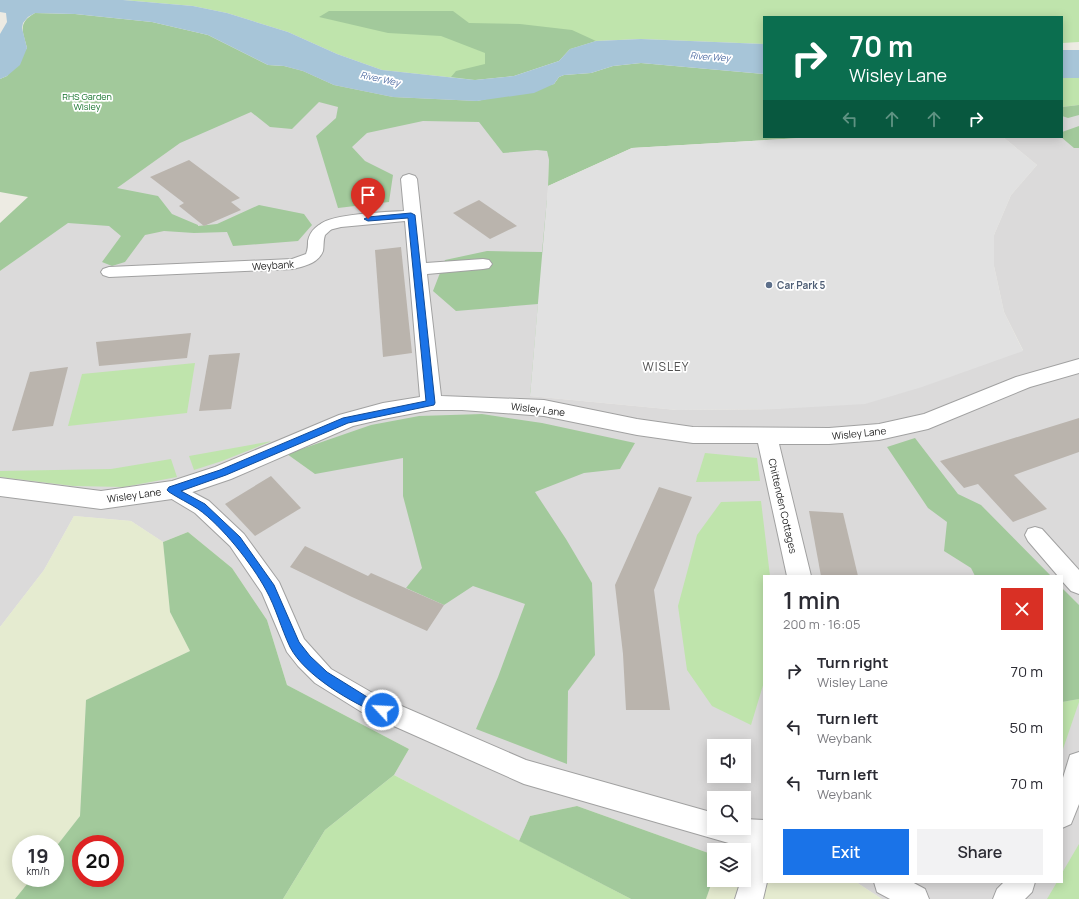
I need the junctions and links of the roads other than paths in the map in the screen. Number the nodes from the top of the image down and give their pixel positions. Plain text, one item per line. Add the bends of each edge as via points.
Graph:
1 (409, 179) dead end
2 (411, 215) junction
3 (329, 224) joint
4 (483, 264) dead end
5 (418, 269) junction
6 (109, 272) dead end
7 (1079, 366) edge
8 (431, 403) junction
9 (767, 437) junction
10 (0, 487) edge
11 (172, 490) junction
12 (1035, 535) dead end
13 (799, 575) edge
14 (1079, 585) edge
15 (1079, 764) edge
16 (1063, 812) edge
17 (707, 824) edge
18 (751, 832) edge
19 (763, 833) edge
20 (763, 848) edge
21 (889, 883) edge
22 (1021, 883) edge
23 (749, 899) edge
24 (915, 899) edge
25 (1007, 899) edge

1 - 2 street
2 - 3 street, Weybank
2 - 5 street
3 - 6 lane, Weybank via 320,230 316,237 317,250 314,255 308,260 293,264
4 - 5 street
5 - 8 street
7 - 9 street, Wisley Lane via 1022,382 935,418 903,428 830,436
8 - 9 street, Wisley Lane via 544,408 686,434
8 - 11 street, Wisley Lane via 346,420 223,473
9 - 13 street, Chittenden Cottages
10 - 11 street, Wisley Lane via 101,500
11 - 17 lane via 202,507 237,540 271,588 295,645 323,676 342,688 368,704 524,772
12 - 14 lane
15 - 16 lane
18 - 19 lane
20 - 23 lane
21 - 24 lane
22 - 25 lane

